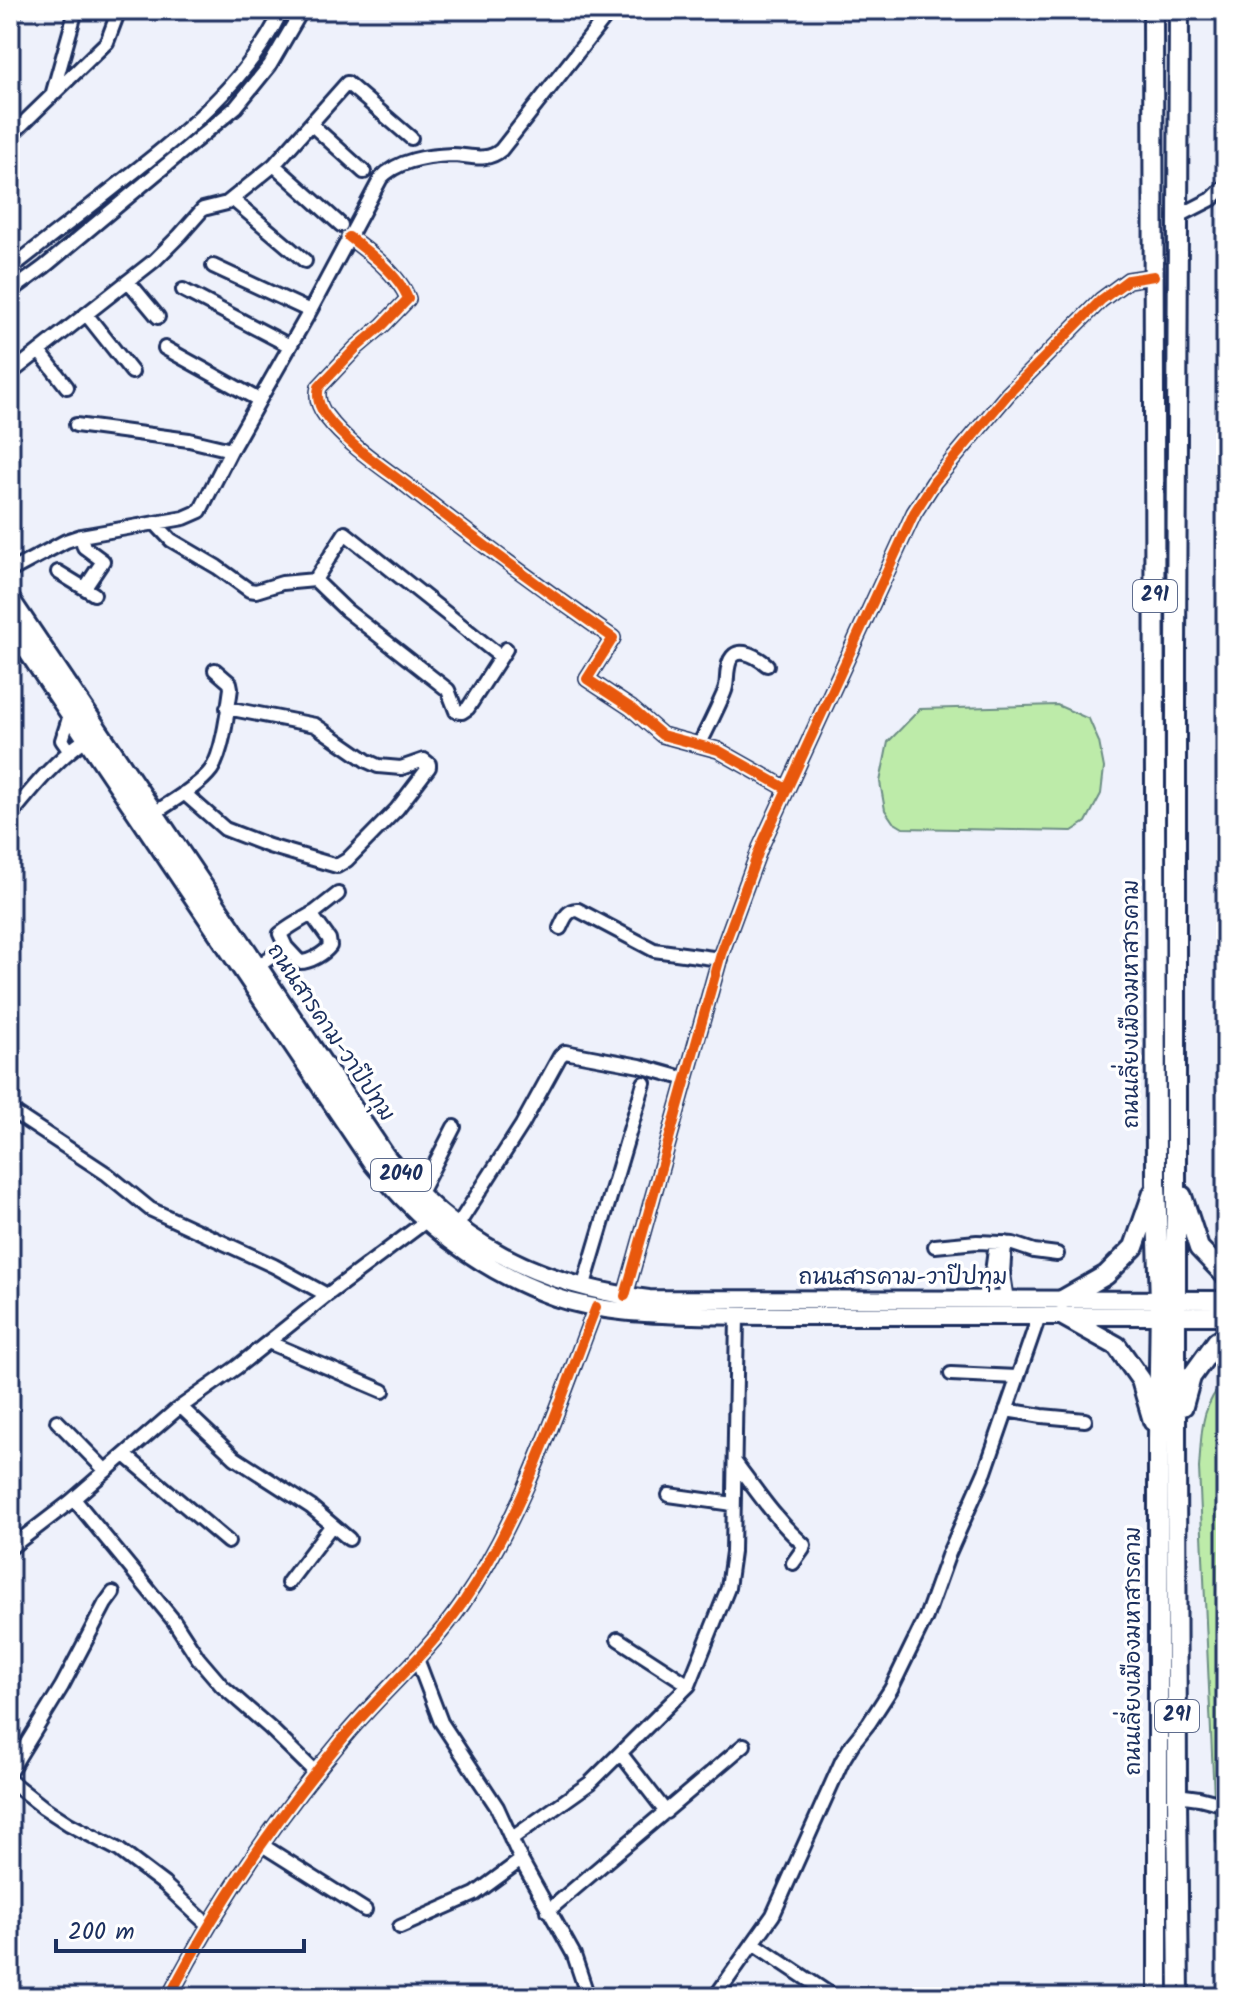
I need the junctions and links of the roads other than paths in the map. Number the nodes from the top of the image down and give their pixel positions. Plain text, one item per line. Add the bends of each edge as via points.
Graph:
1 (15, 10) edge
2 (76, 10) edge
3 (119, 10) edge
4 (282, 10) edge
5 (302, 10) edge
6 (611, 10) edge
7 (1153, 10) edge
8 (1179, 10) edge
9 (10, 24) edge
10 (52, 95) junction
11 (311, 124) junction
12 (10, 136) edge
13 (411, 138) dead end
14 (274, 165) junction
15 (364, 172) dead end
16 (1226, 185) edge
17 (232, 199) junction
18 (1179, 216) junction
19 (341, 225) dead end
20 (349, 237) junction
21 (305, 261) dead end
22 (213, 266) dead end
23 (10, 269) edge
24 (1154, 276) junction
25 (128, 281) junction
26 (183, 290) dead end
27 (10, 292) edge
28 (310, 311) junction
29 (86, 314) junction
30 (158, 317) dead end
31 (290, 346) junction
32 (165, 348) dead end
33 (39, 351) junction
34 (10, 371) edge
35 (132, 372) dead end
36 (67, 387) dead end
37 (259, 400) junction
38 (76, 425) dead end
39 (231, 450) junction
40 (156, 524) junction
41 (81, 536) junction
42 (10, 571) edge
43 (58, 572) dead end
44 (315, 580) junction
45 (10, 598) edge
46 (10, 626) edge
47 (767, 665) dead end
48 (215, 670) dead end
49 (227, 708) junction
50 (70, 715) junction
51 (86, 739) junction
52 (699, 745) junction
53 (69, 750) junction
54 (787, 789) junction
55 (184, 793) junction
56 (155, 813) junction
57 (10, 816) edge
58 (338, 894) dead end
59 (213, 913) junction
60 (311, 914) junction
61 (560, 928) dead end
62 (286, 947) junction
63 (720, 959) junction
64 (258, 966) junction
65 (686, 1079) junction
66 (644, 1083) dead end
67 (10, 1110) edge
68 (454, 1127) dead end
69 (1176, 1179) junction
70 (1156, 1183) junction
71 (419, 1195) junction
72 (426, 1221) junction
73 (456, 1228) junction
74 (1001, 1243) junction
75 (935, 1246) dead end
76 (1057, 1254) dead end
77 (1226, 1276) edge
78 (583, 1288) junction
79 (327, 1295) junction
80 (625, 1296) junction
81 (982, 1300) junction
82 (1007, 1300) junction
83 (1226, 1300) edge
84 (596, 1307) junction
85 (813, 1308) junction
86 (1062, 1308) junction
87 (1168, 1308) junction
88 (737, 1316) junction
89 (1039, 1316) junction
90 (1226, 1316) edge
91 (1226, 1336) edge
92 (268, 1342) junction
93 (951, 1374) dead end
94 (1017, 1377) junction
95 (383, 1391) dead end
96 (181, 1407) junction
97 (1006, 1410) junction
98 (1085, 1420) dead end
99 (57, 1421) dead end
100 (1167, 1437) junction
101 (125, 1455) junction
102 (735, 1462) junction
103 (106, 1471) junction
104 (669, 1495) dead end
105 (74, 1499) junction
106 (733, 1504) junction
107 (332, 1525) junction
108 (349, 1539) dead end
109 (228, 1542) dead end
110 (10, 1548) edge
111 (793, 1563) dead end
112 (288, 1583) dead end
113 (113, 1593) dead end
114 (618, 1639) dead end
115 (417, 1659) junction
116 (689, 1685) junction
117 (744, 1745) dead end
118 (621, 1754) junction
119 (10, 1771) edge
120 (315, 1772) junction
121 (10, 1781) edge
122 (1177, 1795) junction
123 (1226, 1805) edge
124 (666, 1812) junction
125 (511, 1839) junction
126 (262, 1845) junction
127 (521, 1860) junction
128 (365, 1910) dead end
129 (548, 1911) junction
130 (208, 1925) junction
131 (400, 1927) dead end
132 (753, 1943) junction
133 (169, 1997) edge
134 (588, 1997) edge
135 (715, 1997) edge
136 (834, 1997) edge
137 (1158, 1997) edge
138 (1179, 1997) edge

1 - 9 street
2 - 10 street
3 - 10 street via 107,42
4 - 23 street via 247,67 215,101 141,167
5 - 27 street via 270,65 236,107
6 - 20 street via 501,150 485,158 419,158 394,168 381,178
7 - 24 highway, ถนนเลี่ยงเมืองมหาสารคาม / 291
8 - 18 highway, ถนนเลี่ยงเมืองมหาสารคาม / 291
10 - 12 street
11 - 13 street via 347,83
11 - 14 street
11 - 15 street
14 - 17 street
14 - 19 street
16 - 18 street
17 - 21 street
17 - 25 street via 203,209
18 - 69 highway, ถนนเลี่ยงเมืองมหาสารคาม / 291
20 - 28 street
20 - 52 street via 382,265 408,299 319,387 318,403 327,417 350,442 436,509 613,638 587,679 662,735
22 - 28 street
24 - 54 street via 1128,280 1101,300 1008,394 934,482 914,513
24 - 70 highway, ถนนเลี่ยงเมืองมหาสารคาม / 291
25 - 29 street
25 - 30 street
26 - 31 street
28 - 31 street
29 - 33 street
29 - 35 street
31 - 37 street
32 - 37 street
33 - 34 street
33 - 36 street
37 - 39 street
38 - 39 street
39 - 40 street via 200,511
40 - 41 street
40 - 44 street via 171,540 249,590
41 - 42 street
41 - 43 street via 84,547 103,561 90,591
44 - 44 street via 448,690 456,711 468,708 503,653 345,533
45 - 56 main road, ถนนสารคาม-วาปีปทุม / 2040
46 - 50 main road, ถนนสารคาม-วาปีปทุม / 2040
47 - 52 street via 743,652 730,660 726,690
48 - 49 street via 230,683
49 - 55 street via 212,769
49 - 55 street via 315,725 378,766 401,768 424,760 429,767 397,809 337,866 225,829
50 - 51 main road, ถนนสารคาม-วาปีปทุม / 2040
50 - 53 street via 62,740
51 - 53 street
51 - 59 main road, ถนนสารคาม-วาปีปทุม / 2040
52 - 54 street via 718,750
53 - 57 street
54 - 63 street
55 - 56 street
56 - 59 main road, ถนนสารคาม-วาปีปทุม / 2040
58 - 60 street
59 - 64 main road, ถนนสารคาม-วาปีปทุม / 2040
59 - 72 main road, ถนนสารคาม-วาปีปทุม / 2040 via 372,1163
60 - 62 street via 280,934
60 - 62 street via 329,939 329,948 302,963
61 - 63 street via 568,912 578,910 654,950
62 - 64 street
63 - 65 street
64 - 71 main road, ถนนสารคาม-วาปีปทุม / 2040 via 386,1156
65 - 73 street via 565,1052
65 - 80 street
66 - 78 street
67 - 79 street via 150,1209
68 - 71 street
69 - 77 highway via 1199,1248
69 - 87 highway, ถนนเลี่ยงเมืองมหาสารคาม / 291
70 - 86 highway via 1134,1247
70 - 87 highway, ถนนเลี่ยงเมืองมหาสารคาม / 291
71 - 73 main road, ถนนสารคาม-วาปีปทุม / 2040
72 - 79 street
72 - 84 main road, ถนนสารคาม-วาปีปทุม / 2040 via 494,1270 531,1288
73 - 78 main road, ถนนสารคาม-วาปีปทุม / 2040 via 536,1273
74 - 75 street
74 - 76 street
74 - 81 street
74 - 82 street
78 - 80 main road, ถนนสารคาม-วาปีปทุม / 2040
79 - 92 street
80 - 85 main road, ถนนสารคาม-วาปีปทุม / 2040
81 - 82 main road, ถนนสารคาม-วาปีปทุม / 2040
81 - 85 main road, ถนนสารคาม-วาปีปทุม / 2040
82 - 86 main road, ถนนสารคาม-วาปีปทุม / 2040
83 - 87 main road, ถนนสารคาม-วาปีปทุม / 2040
84 - 88 main road, ถนนสารคาม-วาปีปทุม / 2040
84 - 115 street via 519,1507 481,1576
85 - 88 main road, ถนนสารคาม-วาปีปทุม / 2040
85 - 89 main road, ถนนสารคาม-วาปีปทุม / 2040
86 - 87 main road, ถนนสารคาม-วาปีปทุม / 2040
86 - 89 main road, ถนนสารคาม-วาปีปทุม / 2040
86 - 100 highway via 1117,1346 1141,1380
87 - 90 main road, ถนนสารคาม-วาปีปทุม / 2040
87 - 100 highway, ถนนเลี่ยงเมืองมหาสารคาม / 291
88 - 102 street
89 - 94 street
91 - 100 highway via 1191,1377
92 - 95 street
92 - 96 street
93 - 94 street
94 - 97 street
96 - 101 street
96 - 107 street via 235,1458
97 - 98 street
97 - 132 street via 926,1617 891,1689 842,1761 773,1915
99 - 103 street
100 - 122 highway, ถนนเลี่ยงเมืองมหาสารคาม / 291
100 - 137 highway, ถนนเลี่ยงเมืองมหาสารคาม / 291
101 - 103 street
101 - 109 street
102 - 106 street
102 - 111 street via 767,1507 804,1545
103 - 105 street
104 - 106 street
105 - 110 street
105 - 120 street via 222,1686
106 - 116 street via 728,1588
107 - 108 street
107 - 112 street
113 - 119 street
114 - 116 street
115 - 120 street
115 - 125 street via 441,1722 497,1807
116 - 118 street
117 - 124 street
118 - 124 street
118 - 125 street
120 - 126 street
121 - 130 street via 69,1824 119,1850
122 - 123 street
122 - 138 highway, ถนนเลี่ยงเมืองมหาสารคาม / 291
124 - 129 street
125 - 127 street
126 - 128 street
126 - 130 street
127 - 129 street
127 - 131 street via 475,1894
129 - 134 street via 574,1955
130 - 133 street
132 - 135 street
132 - 136 street

